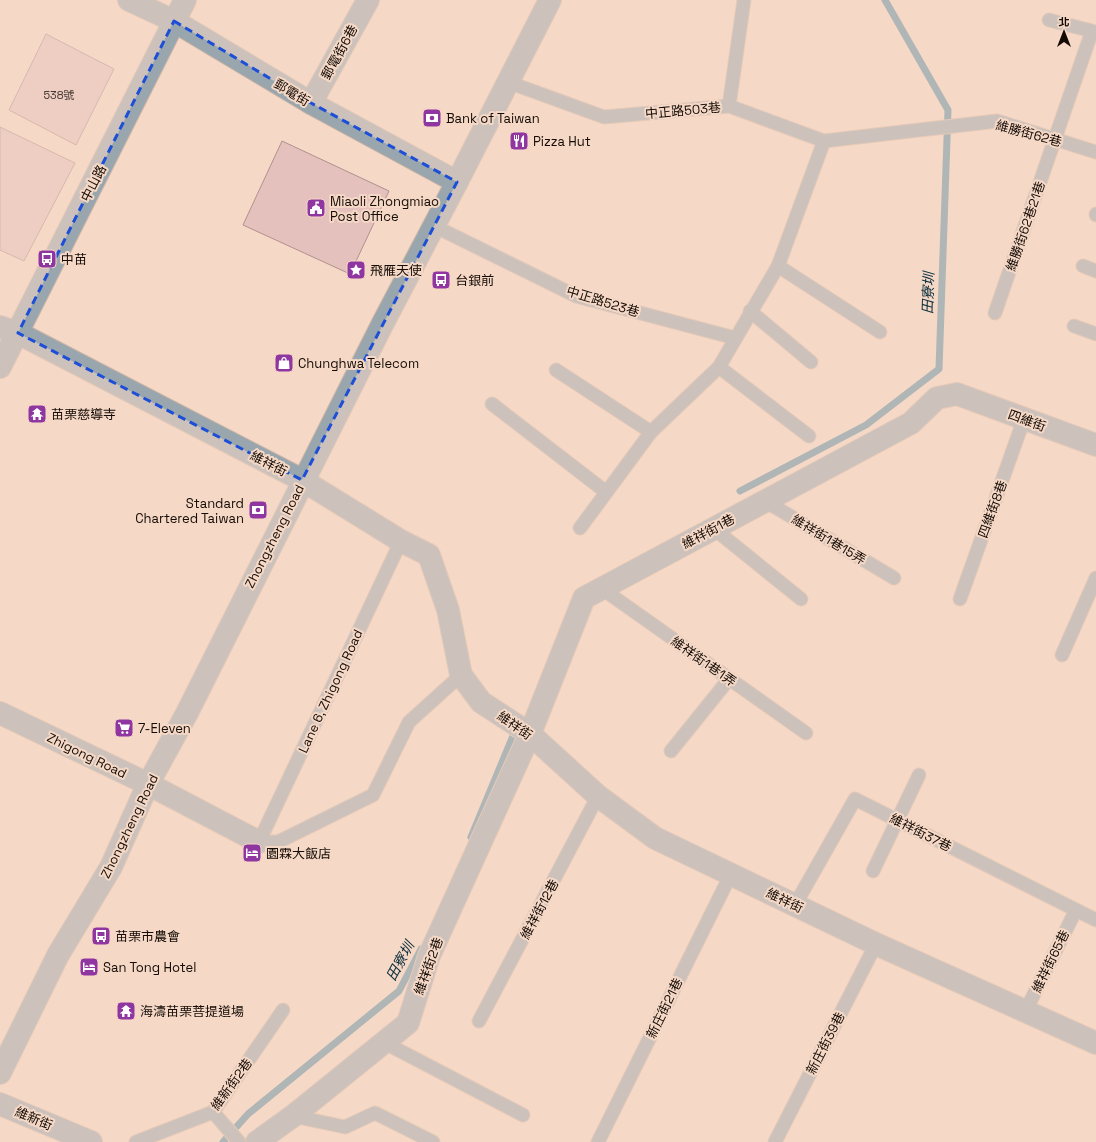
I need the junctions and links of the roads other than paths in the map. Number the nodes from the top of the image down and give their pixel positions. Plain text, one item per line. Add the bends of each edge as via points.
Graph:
1 (129, 0) edge
2 (185, 0) edge
3 (368, 0) edge
4 (550, 0) edge
5 (744, 0) edge
6 (1049, 20) dead end
7 (174, 21) junction
8 (1094, 32) edge
9 (508, 82) junction
10 (311, 103) junction
11 (729, 106) junction
12 (929, 128) joint
13 (1056, 140) junction
14 (824, 141) junction
15 (1096, 152) edge
16 (458, 182) junction
17 (434, 226) junction
18 (778, 266) junction
19 (1083, 266) dead end
20 (1096, 271) edge
21 (750, 311) junction
22 (995, 313) dead end
23 (1074, 326) dead end
24 (9, 330) edge
25 (880, 332) dead end
26 (1096, 334) edge
27 (735, 338) junction
28 (811, 362) dead end
29 (0, 366) edge
30 (719, 367) junction
31 (556, 370) dead end
32 (958, 394) joint
33 (492, 404) dead end
34 (1024, 419) junction
35 (651, 432) junction
36 (809, 436) dead end
37 (1096, 445) edge
38 (302, 480) junction
39 (606, 492) junction
40 (765, 501) junction
41 (580, 528) dead end
42 (713, 528) junction
43 (401, 541) junction
44 (894, 578) dead end
45 (1096, 578) edge
46 (601, 588) junction
47 (801, 599) dead end
48 (960, 599) dead end
49 (1062, 655) dead end
50 (460, 675) junction
51 (729, 678) junction
52 (0, 713) edge
53 (806, 733) dead end
54 (530, 734) junction
55 (671, 752) dead end
56 (919, 775) dead end
57 (148, 784) junction
58 (598, 796) junction
59 (898, 820) junction
60 (259, 842) junction
61 (873, 871) dead end
62 (731, 874) junction
63 (795, 905) junction
64 (1076, 910) junction
65 (1096, 920) edge
66 (876, 944) junction
67 (283, 1010) dead end
68 (1025, 1012) junction
69 (479, 1022) dead end
70 (385, 1043) junction
71 (1096, 1043) edge
72 (0, 1073) edge
73 (0, 1104) edge
74 (213, 1112) junction
75 (523, 1115) dead end
76 (293, 1116) junction
77 (91, 1142) edge
78 (136, 1142) edge
79 (239, 1142) edge
80 (257, 1142) edge
81 (433, 1142) edge
82 (598, 1142) edge
83 (775, 1142) edge

1 - 7 street, 郵電街
2 - 7 street, 中山路
3 - 10 street, 郵電街6巷
4 - 9 street, Zhongzheng Road
5 - 11 lane
6 - 8 lane
7 - 10 street, 郵電街
7 - 24 street, 中山路
8 - 13 lane, 維勝街62巷21巷
9 - 11 lane, 中正路503巷 via 604,117
9 - 16 street, Zhongzheng Road
10 - 16 street, 郵電街
11 - 14 lane, 中正路503巷
12 - 13 lane, 維勝街62巷 via 997,121
12 - 14 lane, 中正路503巷
13 - 15 lane, 維勝街62巷
13 - 22 lane, 維勝街62巷21巷
14 - 18 lane
16 - 17 street, Zhongzheng Road
17 - 27 lane, 中正路523巷 via 576,296
17 - 38 street, Zhongzheng Road
18 - 21 lane
18 - 25 lane
19 - 20 lane
21 - 27 lane
21 - 28 lane
23 - 26 lane
24 - 29 street, 中山路
24 - 38 street, 維祥街
27 - 30 lane
30 - 35 lane
30 - 36 lane
31 - 35 lane
32 - 34 street, 四維街
32 - 40 street, 維祥街1巷 via 937,398 911,423
33 - 39 lane
34 - 37 street, 四維街
34 - 48 lane, 四維街8巷
35 - 39 lane
38 - 43 street, 維祥街
38 - 57 street, Zhongzheng Road via 187,713
39 - 41 lane
40 - 42 street, 維祥街1巷
40 - 44 lane, 維祥街1巷15弄
42 - 46 street, 維祥街1巷
42 - 47 lane
43 - 50 street, 維祥街 via 428,555 448,610
43 - 60 lane, Lane 6, Zhigong Road
45 - 49 lane
46 - 51 lane, 維祥街1巷1弄
46 - 54 street, 維祥街1巷 via 584,598
50 - 54 street, 維祥街 via 481,702
50 - 60 lane via 409,722 373,795 278,842
51 - 53 lane, 維祥街1巷1弄
51 - 55 lane
52 - 57 street, Zhigong Road
54 - 58 street, 維祥街
54 - 70 street, 維祥街2巷 via 429,956 408,1023
56 - 59 lane
57 - 60 street, Zhigong Road
57 - 72 street, Zhongzheng Road via 111,867 58,955
58 - 62 street, 維祥街 via 655,838
58 - 69 lane, 維祥街12巷
59 - 61 lane
59 - 63 lane, 維祥街37巷 via 855,799
59 - 64 lane, 維祥街37巷
62 - 63 street, 維祥街
62 - 82 lane, 新庄街21巷
63 - 66 street, 維祥街
64 - 65 lane, 維祥街37巷
64 - 68 lane, 維祥街65巷
66 - 68 street, 維祥街
66 - 83 lane, 新庄街39巷
67 - 74 lane, 維新街2巷
68 - 71 street, 維祥街
70 - 75 lane
70 - 76 street, 維祥街2巷
73 - 77 street, 維新街
74 - 78 lane, 維新街2巷
74 - 79 lane
76 - 80 street, 維祥街2巷
76 - 81 lane via 345,1127 375,1114

